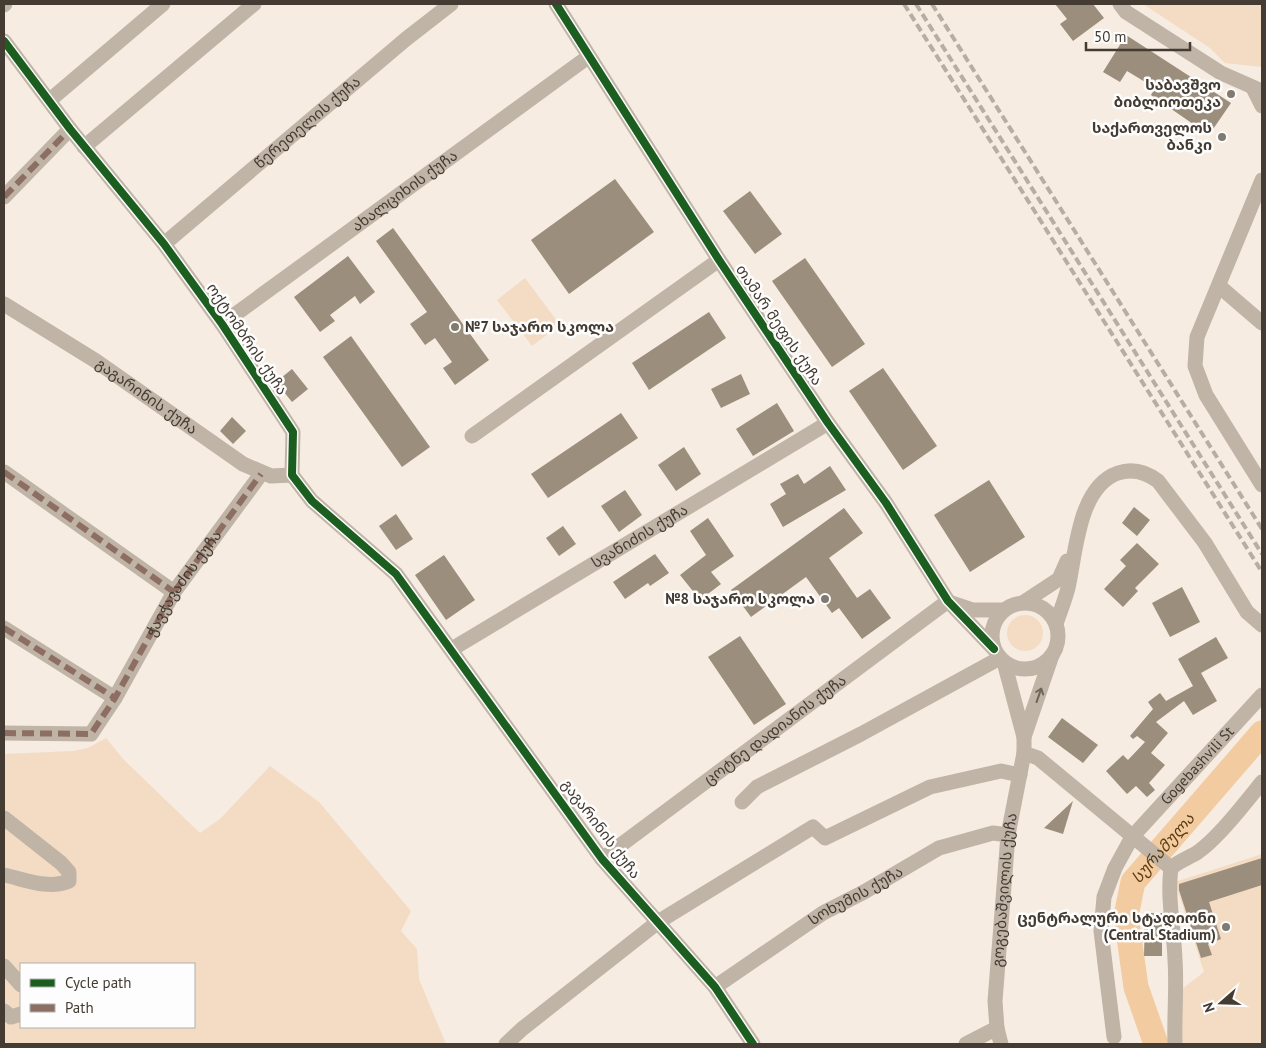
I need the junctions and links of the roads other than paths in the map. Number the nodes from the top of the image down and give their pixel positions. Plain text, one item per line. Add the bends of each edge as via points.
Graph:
1 (163, 4) edge
2 (254, 4) edge
3 (451, 4) edge
4 (556, 4) edge
5 (1120, 4) edge
6 (4, 41) edge
7 (588, 56) junction
8 (1258, 90) edge
9 (50, 100) junction
10 (1262, 106) edge
11 (70, 129) junction
12 (84, 147) junction
13 (1262, 180) edge
14 (4, 197) edge
15 (164, 244) junction
16 (719, 260) junction
17 (1219, 286) junction
18 (4, 304) edge
19 (1262, 323) edge
20 (222, 324) junction
21 (828, 423) junction
22 (472, 436) dead end
23 (4, 472) edge
24 (260, 474) junction
25 (292, 475) junction
26 (1262, 484) edge
27 (1075, 544) junction
28 (174, 592) junction
29 (948, 601) junction
30 (1024, 602) junction
31 (1004, 610) junction
32 (1056, 624) junction
33 (1262, 625) edge
34 (4, 628) edge
35 (452, 649) junction
36 (1053, 654) junction
37 (1000, 656) junction
38 (1262, 695) edge
39 (115, 698) junction
40 (4, 733) edge
41 (1024, 737) junction
42 (1024, 753) junction
43 (1020, 775) junction
44 (1262, 782) edge
45 (742, 802) dead end
46 (4, 818) edge
47 (1008, 835) junction
48 (1134, 839) junction
49 (602, 858) junction
50 (1169, 865) junction
51 (4, 875) edge
52 (658, 922) junction
53 (4, 966) edge
54 (20, 984) edge
55 (715, 987) junction
56 (4, 1011) edge
57 (20, 1014) edge
58 (997, 1028) junction
59 (1114, 1037) dead end
60 (506, 1044) edge
61 (753, 1044) edge
62 (966, 1044) edge
63 (1001, 1044) edge
64 (1175, 1044) edge

1 - 9 street
2 - 12 street
3 - 15 street, წერეთელის ქუჩა
4 - 7 street, თამარ მეფის ქუჩა
5 - 8 street via 1126,12 1221,73
6 - 9 street, ოქტომბრის ქუჩა
7 - 16 street, თამარ მეფის ქუჩა
7 - 20 street, ახალციხის ქუჩა
8 - 10 street
9 - 11 street, ოქტომბრის ქუჩა
11 - 12 street, ოქტომბრის ქუჩა
11 - 14 street
12 - 15 street, ოქტომბრის ქუჩა
13 - 17 street
15 - 20 street, ოქტომბრის ქუჩა
16 - 21 street, თამარ მეფის ქუჩა
16 - 22 street
17 - 19 street
17 - 26 street via 1197,337 1195,366 1206,395
18 - 24 street, გაგარინის ქუჩა via 96,361
20 - 25 street, ოქტომბრის ქუჩა via 292,432
21 - 29 street, თამარ მეფის ქუჩა via 886,503
21 - 35 street, სვანიძის ქუჩა
23 - 28 street
24 - 25 street, გაგარინის ქუჩა
24 - 28 street, ჭავჭავაძის ქუჩა
25 - 35 street via 312,502 396,574
27 - 30 street via 1059,579
27 - 32 street via 1068,589
27 - 33 street via 1083,516 1100,484 1110,476 1124,472 1148,474 1158,481 1205,543 1247,612
28 - 39 street, ჭავჭავაძის ქუჩა
29 - 31 street via 973,610
29 - 37 street, თამარ მეფის ქუჩა
29 - 49 street, ცოტნე დადიანის ქუჩა
30 - 31 street
30 - 32 street via 1044,608
31 - 37 street via 993,626 992,638
32 - 36 street via 1058,640
34 - 39 street
35 - 49 street, გაგარინის ქუჩა
36 - 37 street via 1045,662 1030,668 1014,667
41 -> 36 street, გოგებაშვილის ქუჩა
37 - 41 street, გოგებაშვილის ქუჩა
37 - 45 street via 862,734 757,787
38 - 48 street, Gogebashvili St
39 - 40 street, ჭავჭავაძის ქუჩა via 90,734
41 - 42 street, გოგებაშვილის ქუჩა
42 - 43 street, გოგებაშვილის ქუჩა
42 - 48 street via 1038,758
43 - 47 street, გოგებაშვილის ქუჩა
43 - 52 street via 1001,771 930,787 825,838 813,827
44 - 50 street via 1198,852
46 - 51 street via 61,863 69,872 69,881 61,885 47,885
47 - 55 street, სოხუმის ქუჩა via 993,833 939,848 823,913
47 - 58 street, გოგებაშვილის ქუჩა via 995,1001
48 - 50 street
48 - 59 street, Gogebashvili St via 1114,868 1104,897 1101,931
49 - 52 street, გაგარინის ქუჩა
50 - 64 street via 1168,889 1176,963
52 - 55 street, გაგარინის ქუჩა
52 - 60 street
53 - 54 street
55 - 61 street, გაგარინის ქუჩა
56 - 57 street via 11,1017
58 - 62 street
58 - 63 street, გოგებაშვილის ქუჩა

